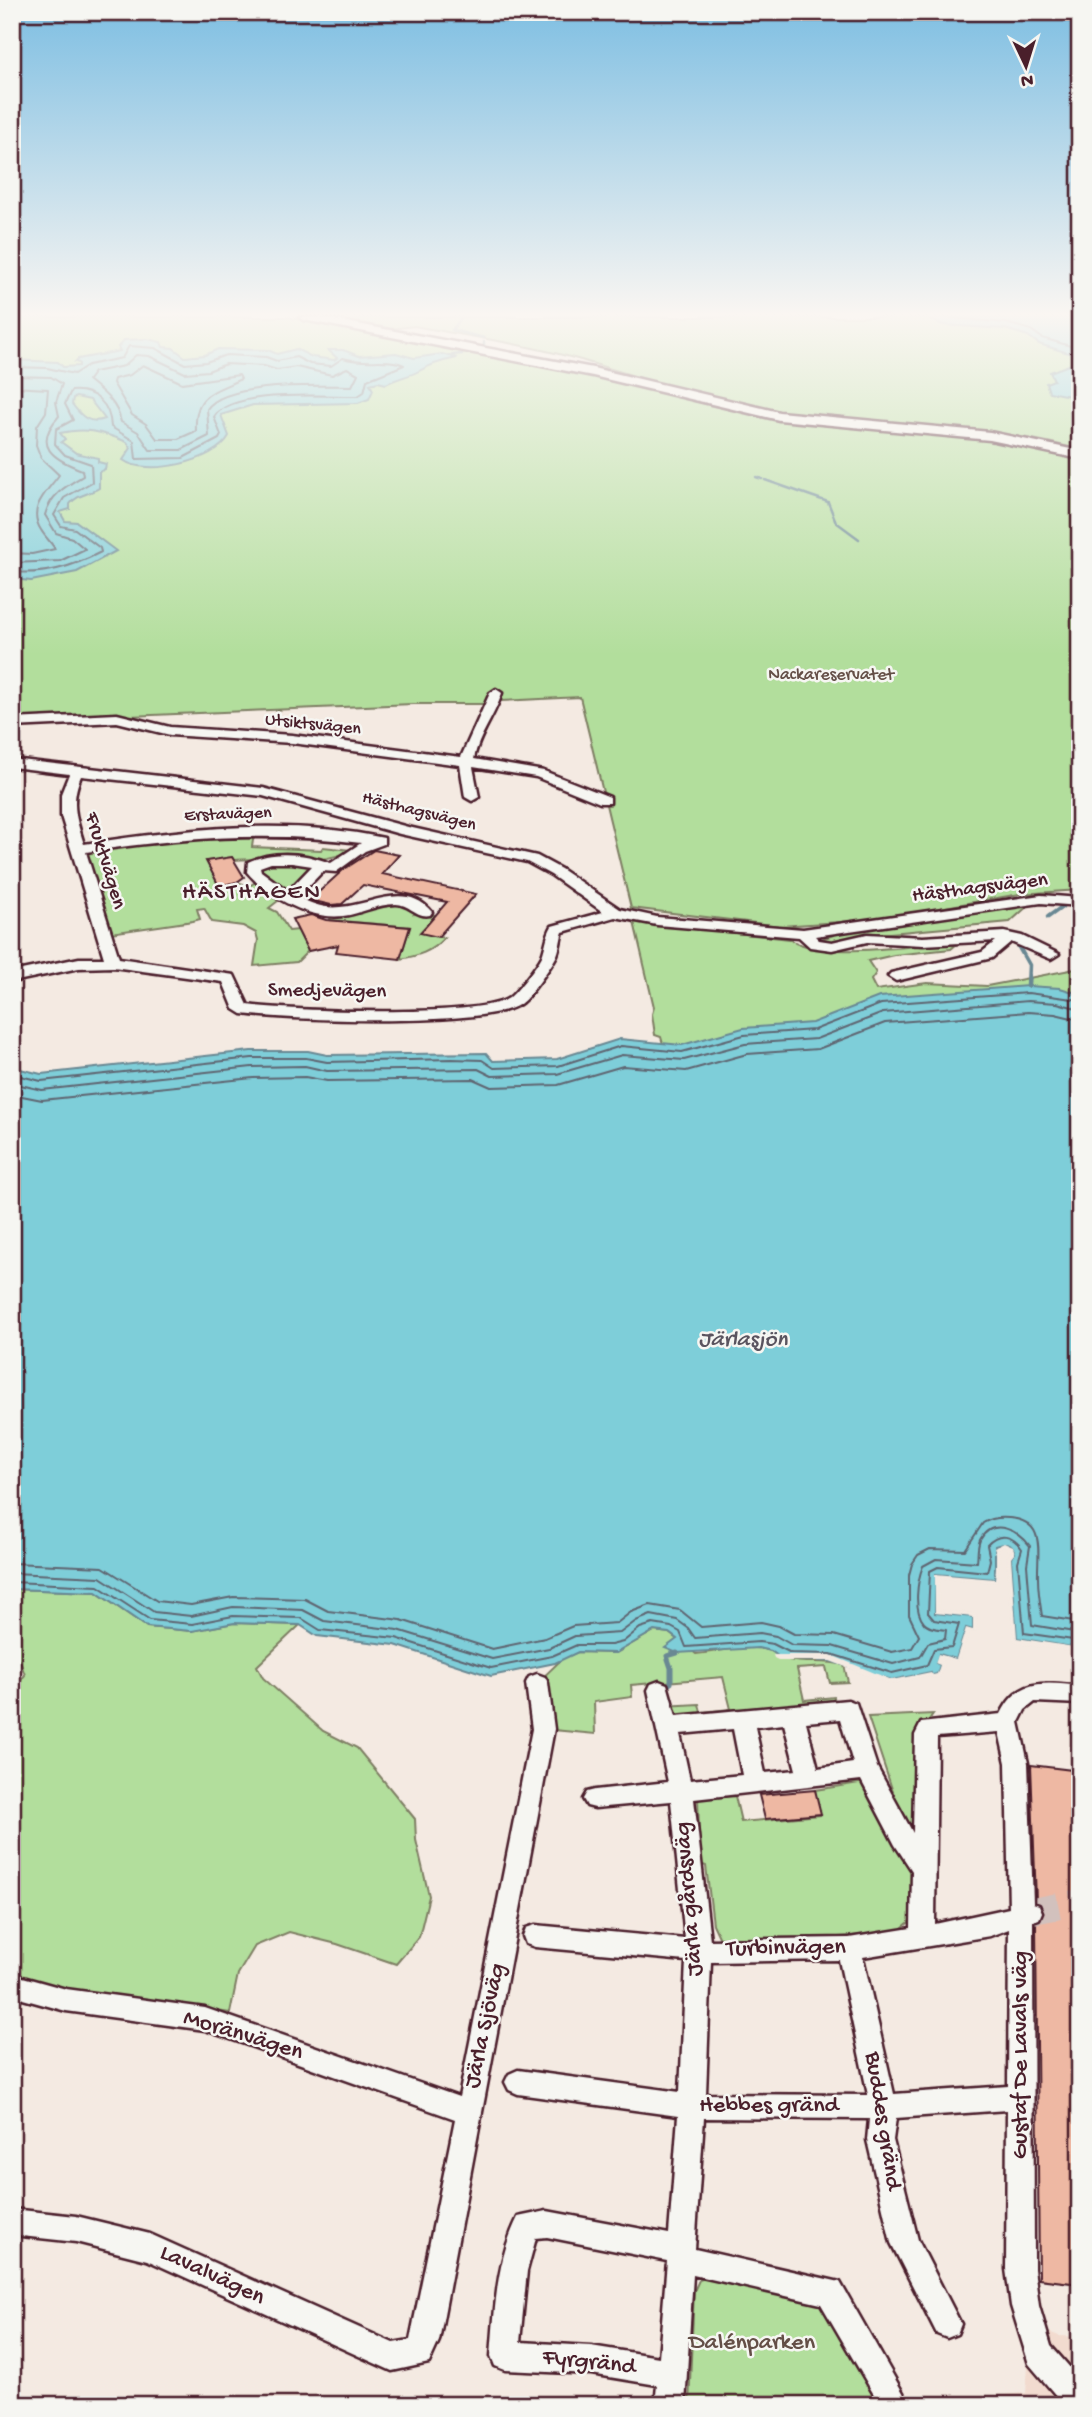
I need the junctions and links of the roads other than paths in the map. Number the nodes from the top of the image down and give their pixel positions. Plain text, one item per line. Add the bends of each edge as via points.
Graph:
1 (925, 430) edge
2 (1080, 455) edge
3 (496, 693) dead end
4 (12, 723) edge
5 (465, 761) junction
6 (17, 766) edge
7 (76, 773) junction
8 (472, 797) dead end
9 (605, 800) dead end
10 (397, 829) junction
11 (379, 841) junction
12 (79, 849) junction
13 (328, 867) junction
14 (290, 897) junction
15 (1080, 902) edge
16 (425, 912) dead end
17 (615, 913) junction
18 (803, 933) junction
19 (1004, 936) junction
20 (1051, 954) dead end
21 (113, 962) junction
22 (896, 976) dead end
23 (12, 977) edge
24 (537, 1683) dead end
25 (659, 1690) dead end
26 (1080, 1695) edge
27 (793, 1716) junction
28 (742, 1719) junction
29 (1008, 1722) junction
30 (669, 1726) junction
31 (867, 1770) junction
32 (809, 1778) junction
33 (755, 1782) junction
34 (681, 1790) junction
35 (595, 1799) dead end
36 (923, 1868) junction
37 (1027, 1914) junction
38 (534, 1936) dead end
39 (923, 1937) junction
40 (849, 1949) junction
41 (699, 1951) junction
42 (12, 1984) edge
43 (519, 2082) dead end
44 (1021, 2097) junction
45 (692, 2106) junction
46 (884, 2107) junction
47 (468, 2112) junction
48 (12, 2222) edge
49 (681, 2255) junction
50 (947, 2324) dead end
51 (404, 2357) joint
52 (673, 2373) junction
53 (1077, 2399) edge
54 (670, 2405) edge
55 (896, 2405) edge

1 - 2 main road via 990,436
3 - 5 street
4 - 5 street, Utsiktsvägen via 117,718 170,731 292,739
5 - 8 street
5 - 9 street, Utsiktsvägen via 539,774
6 - 7 street, Hästhagsvägen
7 - 10 street, Hästhagsvägen via 263,792
7 - 12 street, Fruktvägen via 69,785 65,816
10 - 11 street
10 - 17 street, Hästhagsvägen via 532,859
11 - 12 street, Erstavägen via 292,832 226,832
11 - 13 street
12 - 21 street, Fruktvägen
13 - 14 street via 318,868
13 - 14 street via 283,859 253,865 254,872
14 - 16 street via 332,912 393,900 411,903
15 - 18 street, Hästhagsvägen via 1041,899
17 - 18 street, Hästhagsvägen via 657,921
17 - 21 street, Smedjevägen via 557,929 550,955 515,1001 486,1010 417,1014 257,1011 242,1009 229,978
18 - 19 street, Hästhagsvägen via 815,944 832,946 867,938 923,941
19 - 20 street, Hästhagsvägen
19 - 22 street via 1003,943 987,955
21 - 23 street, Smedjevägen via 79,963
24 - 47 street, Järla Sjöväg via 543,1728
25 - 30 street, Järla gårdsväg
26 - 29 street via 1032,1695 1020,1700
27 - 28 street
27 - 31 street via 848,1709
27 - 32 street
28 - 30 street
28 - 33 street
29 - 36 street via 929,1729
29 - 37 street, Gustaf De Lavals väg via 1017,1763
30 - 34 street, Järla gårdsväg
31 - 32 street
31 - 36 street
32 - 33 street
33 - 34 street
34 - 35 street, Järla gårdsväg
34 - 41 street, Järla gårdsväg
36 - 39 street
37 - 39 street, Turbinvägen
37 - 44 street, Gustaf De Lavals väg
38 - 41 street, Turbinvägen
39 - 40 street, Turbinvägen
40 - 41 street, Turbinvägen
40 - 46 street, Buddes gränd
41 - 45 street, Järla gårdsväg
42 - 47 street, Moränvägen via 66,2000 205,2019
43 - 45 street, Hebbes gränd
44 - 46 street, Hebbes gränd
44 - 53 street, Gustaf De Lavals väg via 1020,2269 1026,2306 1039,2354
45 - 46 street, Hebbes gränd
45 - 49 street, Järla gårdsväg
46 - 50 street, Buddes gränd via 880,2140 905,2243
47 - 51 street, Järla Sjöväg via 425,2341 419,2353
48 - 51 street, Lavalvägen via 76,2229 150,2247 392,2357
49 - 52 street, Järla gårdsväg
49 - 52 street, Fyrgränd via 547,2224 528,2226 514,2273 505,2356 591,2360
49 - 55 street via 830,2292
52 - 54 street, Järla gårdsväg

